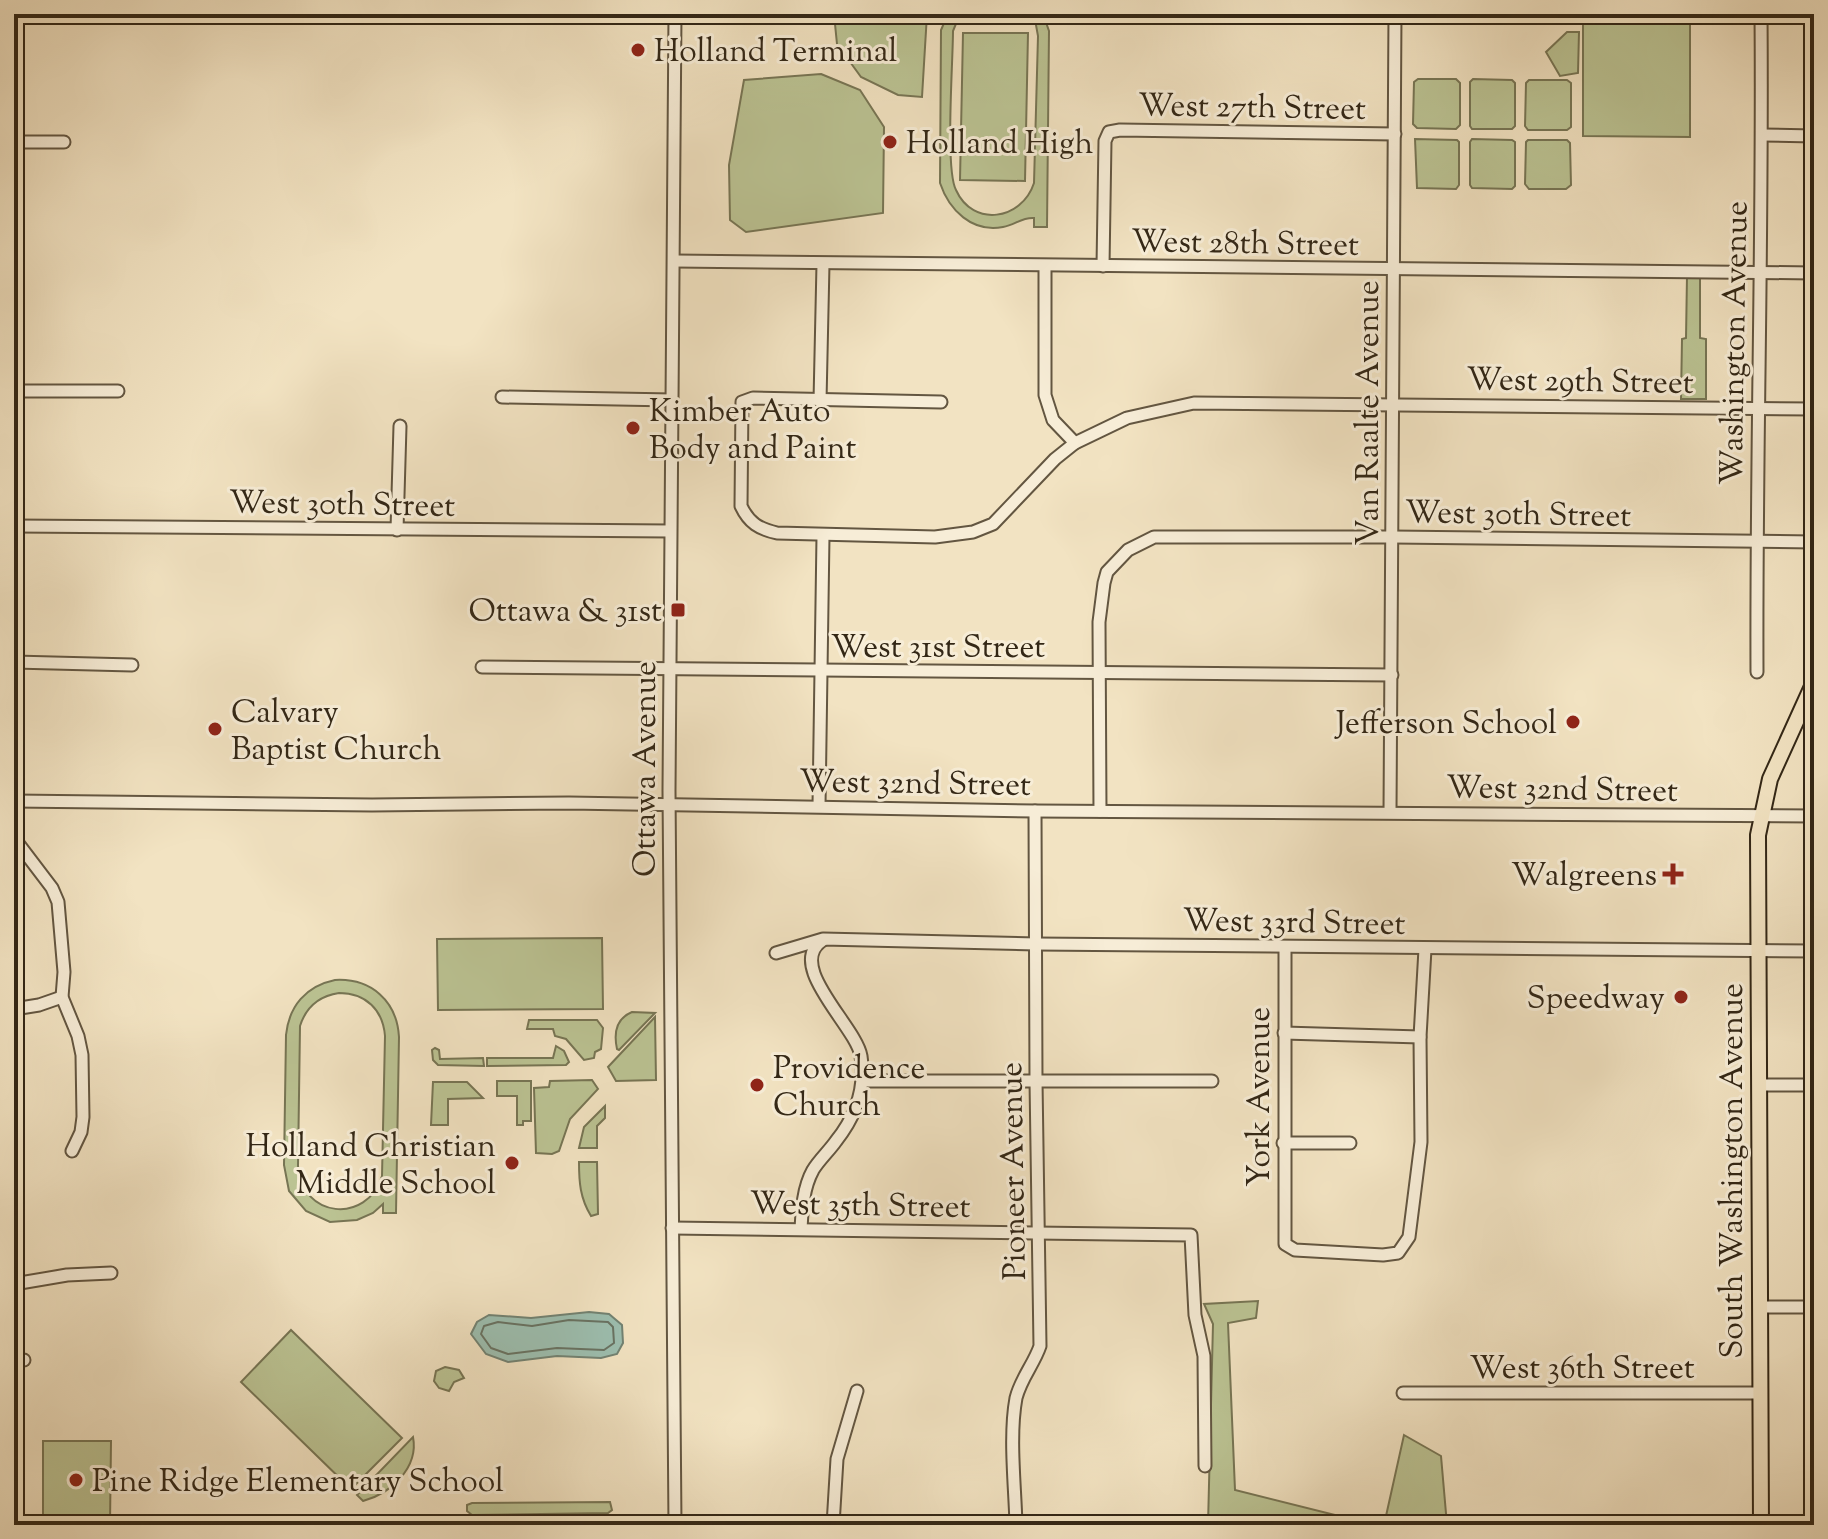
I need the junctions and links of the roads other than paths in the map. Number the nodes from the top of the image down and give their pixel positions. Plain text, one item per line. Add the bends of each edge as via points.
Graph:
1 (675, 14) edge
2 (1395, 14) edge
3 (1761, 14) edge
4 (1395, 134) junction
5 (1762, 135) junction
6 (1814, 136) edge
7 (14, 142) edge
8 (64, 142) dead end
9 (675, 261) junction
10 (823, 264) junction
11 (1045, 266) junction
12 (1103, 266) junction
13 (1394, 269) junction
14 (1759, 273) junction
15 (1814, 273) edge
16 (14, 391) edge
17 (118, 391) dead end
18 (502, 397) dead end
19 (672, 400) junction
20 (820, 401) junction
21 (941, 402) dead end
22 (1393, 403) junction
23 (1757, 408) junction
24 (1814, 409) edge
25 (400, 426) dead end
26 (1075, 443) junction
27 (14, 526) edge
28 (397, 530) junction
29 (670, 531) junction
30 (823, 536) junction
31 (1393, 537) junction
32 (1756, 541) junction
33 (1814, 542) edge
34 (14, 662) edge
35 (132, 665) dead end
36 (482, 667) dead end
37 (671, 670) junction
38 (821, 671) junction
39 (1757, 672) dead end
40 (1100, 673) junction
41 (1392, 675) junction
42 (1814, 682) edge
43 (14, 801) edge
44 (669, 804) junction
45 (819, 806) junction
46 (1035, 811) junction
47 (1100, 811) junction
48 (1390, 812) junction
49 (1761, 816) junction
50 (1814, 816) edge
51 (14, 838) edge
52 (823, 939) junction
53 (1036, 944) junction
54 (1285, 947) junction
55 (1425, 949) junction
56 (1757, 951) junction
57 (1814, 951) edge
58 (776, 953) dead end
59 (62, 997) junction
60 (14, 1009) edge
61 (1284, 1033) junction
62 (1420, 1037) junction
63 (863, 1081) junction
64 (1036, 1081) junction
65 (1212, 1081) dead end
66 (1759, 1085) junction
67 (1814, 1085) edge
68 (1283, 1143) junction
69 (1350, 1143) dead end
70 (72, 1151) dead end
71 (672, 1228) junction
72 (801, 1229) junction
73 (1039, 1233) junction
74 (111, 1273) dead end
75 (14, 1284) edge
76 (1760, 1307) junction
77 (1814, 1307) edge
78 (857, 1391) dead end
79 (1403, 1393) dead end
80 (1761, 1393) junction
81 (1205, 1466) dead end
82 (675, 1525) edge
83 (833, 1525) edge
84 (1016, 1525) edge
85 (1761, 1525) edge

1 - 9 street, Ottawa Avenue
2 - 4 street, Van Raalte Avenue
3 - 5 street, Washington Avenue
4 - 12 street, West 27th Street via 1109,132
4 - 13 street, Van Raalte Avenue
5 - 6 street
5 - 14 street, Washington Avenue
7 - 8 street
9 - 10 street, West 28th Street
9 - 19 street, Ottawa Avenue
10 - 11 street, West 28th Street
10 - 20 street
11 - 12 street, West 28th Street
11 - 26 street via 1045,395 1053,420
12 - 13 street, West 28th Street
13 - 14 street, West 28th Street
13 - 22 street, Van Raalte Avenue
14 - 15 street, West 28th Street
14 - 23 street, Washington Avenue
16 - 17 street
18 - 19 street
19 - 29 street, Ottawa Avenue
20 - 21 street
20 - 30 street, West 29th Street via 742,402 741,506 755,526 766,531
22 - 23 street, West 29th Street
22 - 26 street, West 29th Street via 1194,403 1127,418
22 - 31 street, Van Raalte Avenue
23 - 24 street, West 29th Street
23 - 32 street, Washington Avenue
25 - 28 street
26 - 30 street, West 29th Street via 1007,512 983,528 954,536
27 - 28 street, West 30th Street
28 - 29 street, West 30th Street
29 - 37 street, Ottawa Avenue
30 - 38 street
31 - 32 street, West 30th Street
31 - 40 street, West 30th Street via 1154,537 1128,550 1107,572 1099,622
31 - 41 street, Van Raalte Avenue
32 - 33 street, West 30th Street
32 - 39 street, Washington Avenue
34 - 35 street
36 - 37 street, West 31st Street
37 - 38 street, West 31st Street
37 - 44 street, Ottawa Avenue
38 - 40 street, West 31st Street
38 - 45 street
40 - 41 street, West 31st Street
40 - 47 street
41 - 48 street, Van Raalte Avenue
42 - 49 main road, South Washington Avenue via 1778,757
43 - 44 street, West 32nd Street
44 - 45 street, West 32nd Street
44 - 71 street, Ottawa Avenue
45 - 46 street, West 32nd Street
46 - 47 street, West 32nd Street
46 - 53 street, Pioneer Avenue
47 - 48 street, West 32nd Street
48 - 49 street, West 32nd Street
49 - 50 street, West 32nd Street
49 - 56 main road, South Washington Avenue
51 - 59 street via 58,902
52 - 53 street, West 33rd Street
52 - 58 street, West 33rd Street
52 - 63 street via 816,944 811,968 859,1047
53 - 54 street, West 33rd Street
53 - 64 street, Pioneer Avenue
54 - 55 street, West 33rd Street
54 - 61 street, York Avenue
55 - 56 street, West 33rd Street
55 - 62 street
56 - 57 street, West 33rd Street
56 - 66 main road, South Washington Avenue
59 - 60 street
59 - 70 street via 82,1055 83,1117
61 - 62 street
61 - 68 street, York Avenue
62 - 68 street, York Avenue via 1420,1160 1409,1237 1398,1253 1286,1247
63 - 64 street
63 - 72 street via 852,1119 813,1171 803,1198
64 - 65 street
64 - 73 street, Pioneer Avenue
66 - 67 street
66 - 76 main road, South Washington Avenue
68 - 69 street
71 - 72 street, West 35th Street
71 - 82 street, Ottawa Avenue
72 - 73 street, West 35th Street
73 - 81 street, West 35th Street via 1191,1235 1195,1315 1204,1356
73 - 84 street, Pioneer Avenue via 1040,1346 1024,1373 1014,1416
74 - 75 street
76 - 77 street
76 - 80 main road, South Washington Avenue
78 - 83 street via 837,1459
79 - 80 street, West 36th Street
80 - 85 main road, South Washington Avenue

